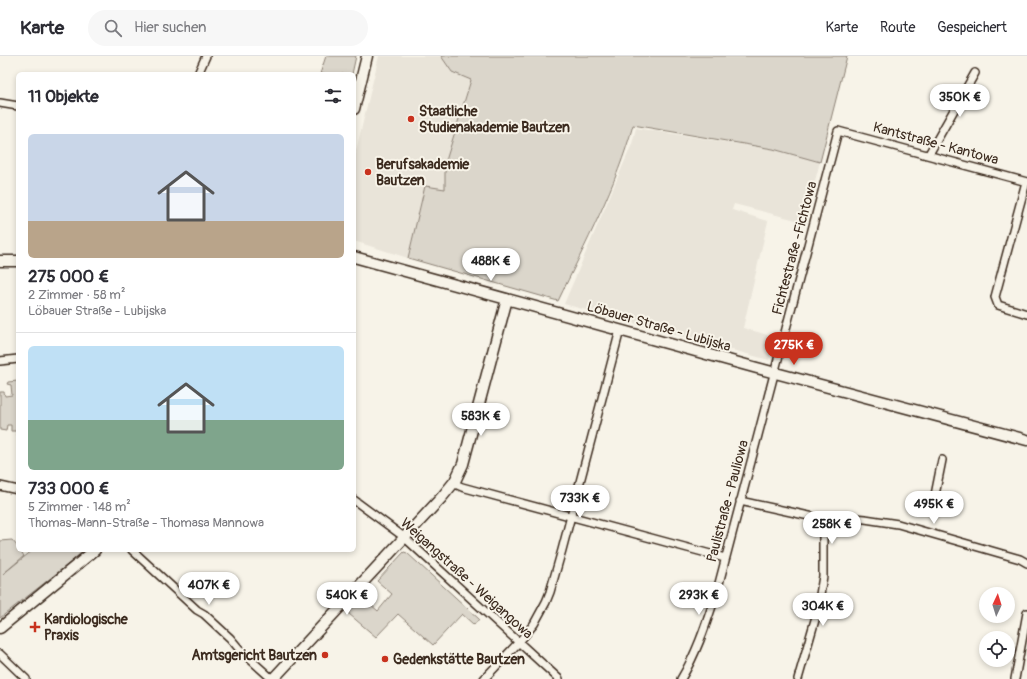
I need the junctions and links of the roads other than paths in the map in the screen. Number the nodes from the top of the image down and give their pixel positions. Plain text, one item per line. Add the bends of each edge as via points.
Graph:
1 (206, 56) edge
2 (368, 56) edge
3 (199, 72) edge
4 (975, 73) dead end
5 (356, 101) edge
6 (0, 103) edge
7 (16, 106) edge
8 (838, 131) joint
9 (929, 154) junction
10 (1027, 182) edge
11 (356, 258) edge
12 (0, 261) edge
13 (16, 262) edge
14 (507, 298) junction
15 (1027, 314) edge
16 (620, 330) junction
17 (16, 359) edge
18 (0, 361) edge
19 (774, 373) junction
20 (1027, 440) edge
21 (942, 460) dead end
22 (454, 483) junction
23 (0, 486) edge
24 (16, 490) edge
25 (935, 495) dead end
26 (740, 501) junction
27 (356, 502) edge
28 (571, 515) junction
29 (823, 520) junction
30 (404, 538) junction
31 (92, 552) edge
32 (134, 552) edge
33 (725, 558) junction
34 (1027, 563) edge
35 (1027, 613) edge
36 (0, 628) edge
37 (519, 642) junction
38 (0, 654) edge
39 (26, 679) edge
40 (272, 679) edge
41 (484, 679) edge
42 (559, 679) edge
43 (681, 679) edge
44 (798, 679) edge
45 (1015, 679) edge

1 - 3 street
2 - 5 main road
4 - 9 street
6 - 7 street
8 - 9 street, Kantstraße - Kantowa
8 - 19 street, Fichtestraße -Fichtowa
9 - 10 street, Kantstraße - Kantowa
10 - 15 street via 995,297 998,305
11 - 14 main road, Löbauer Straße - Lubijska
12 - 13 main road
14 - 16 main road, Löbauer Straße - Lubijska
14 - 22 main road via 463,464
16 - 19 main road, Löbauer Straße - Lubijska
16 - 28 street
17 - 18 street
19 - 20 main road, Löbauer Straße - Lubijska
19 - 26 street, Paulistraße - Pauliowa
21 - 25 street
22 - 28 street
22 - 30 main road
23 - 24 street
26 - 29 street
26 - 33 street, Paulistraße - Pauliowa
27 - 30 street, Weigangstraße - Weigangowa
28 - 33 street
28 - 37 street via 546,602 534,624
29 - 34 street via 830,516 898,524
29 - 44 street via 823,576 817,613
30 - 37 street, Weigangstraße - Weigangowa
30 - 40 main road
31 - 36 main road
32 - 40 street
33 - 43 street, Paulistraße - Pauliowa via 705,628
35 - 45 street
37 - 41 street
37 - 42 street, Weigangstraße - Weigangowa
38 - 39 street

